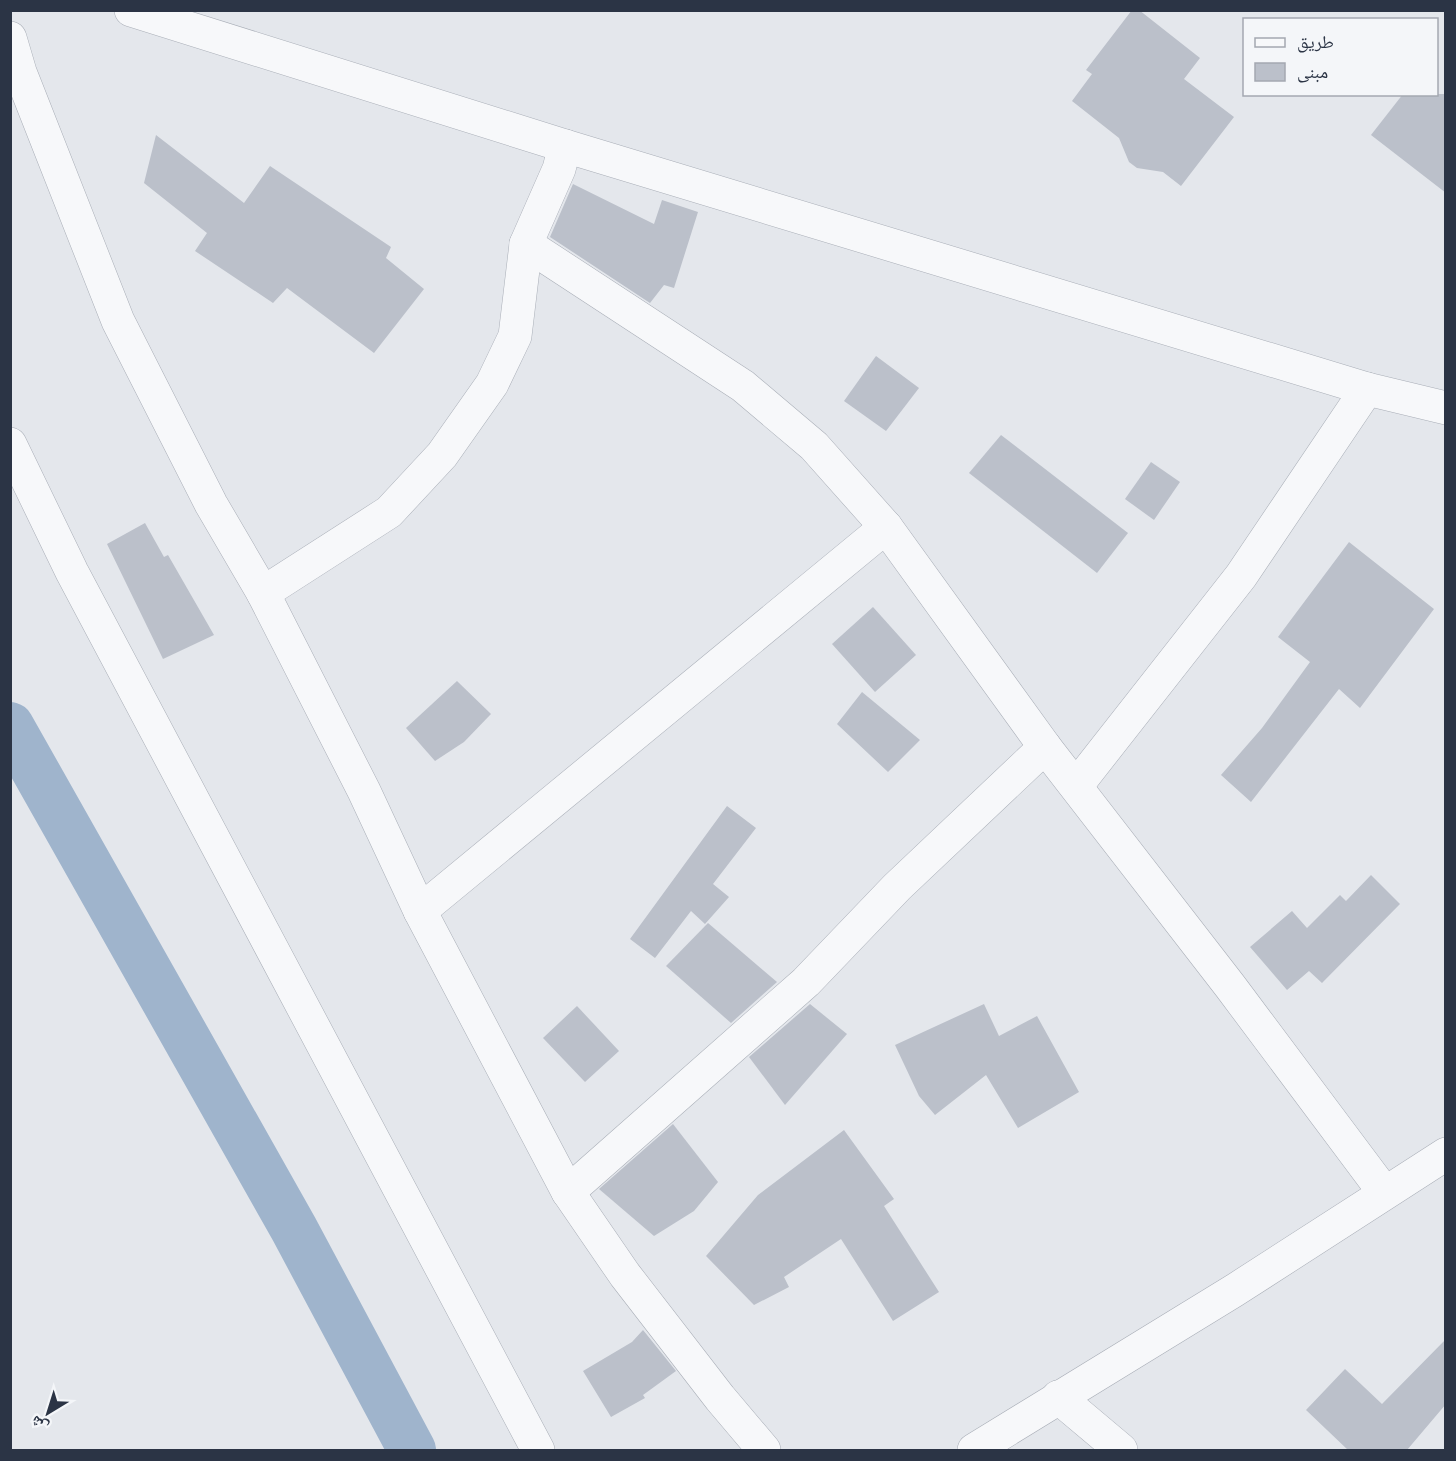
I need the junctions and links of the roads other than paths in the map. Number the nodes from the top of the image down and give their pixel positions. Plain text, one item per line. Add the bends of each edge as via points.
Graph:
1 (132, 10) edge
2 (10, 38) edge
3 (565, 146) junction
4 (526, 244) junction
5 (1366, 389) junction
6 (1446, 408) edge
7 (10, 444) edge
8 (886, 527) junction
9 (263, 593) junction
10 (1045, 747) junction
11 (1077, 785) junction
12 (420, 912) junction
13 (1446, 1154) edge
14 (568, 1192) junction
15 (1384, 1192) junction
16 (1058, 1397) junction
17 (538, 1450) edge
18 (764, 1450) edge
19 (974, 1450) edge
20 (1121, 1450) edge

1 - 3 street
2 - 9 street via 118,321 211,504
3 - 4 street
3 - 5 street
4 - 8 street via 743,386 814,446
4 - 9 street via 515,336 492,384 442,455 389,512
5 - 6 street
5 - 11 street via 1241,576
7 - 17 street via 77,582
8 - 10 street
8 - 12 street
9 - 12 street via 364,791
10 - 11 street
10 - 14 street via 897,887 806,982
11 - 15 street
12 - 14 street
13 - 15 street
14 - 18 street via 633,1284
15 - 16 street via 1235,1290
16 - 19 street
16 - 20 street

